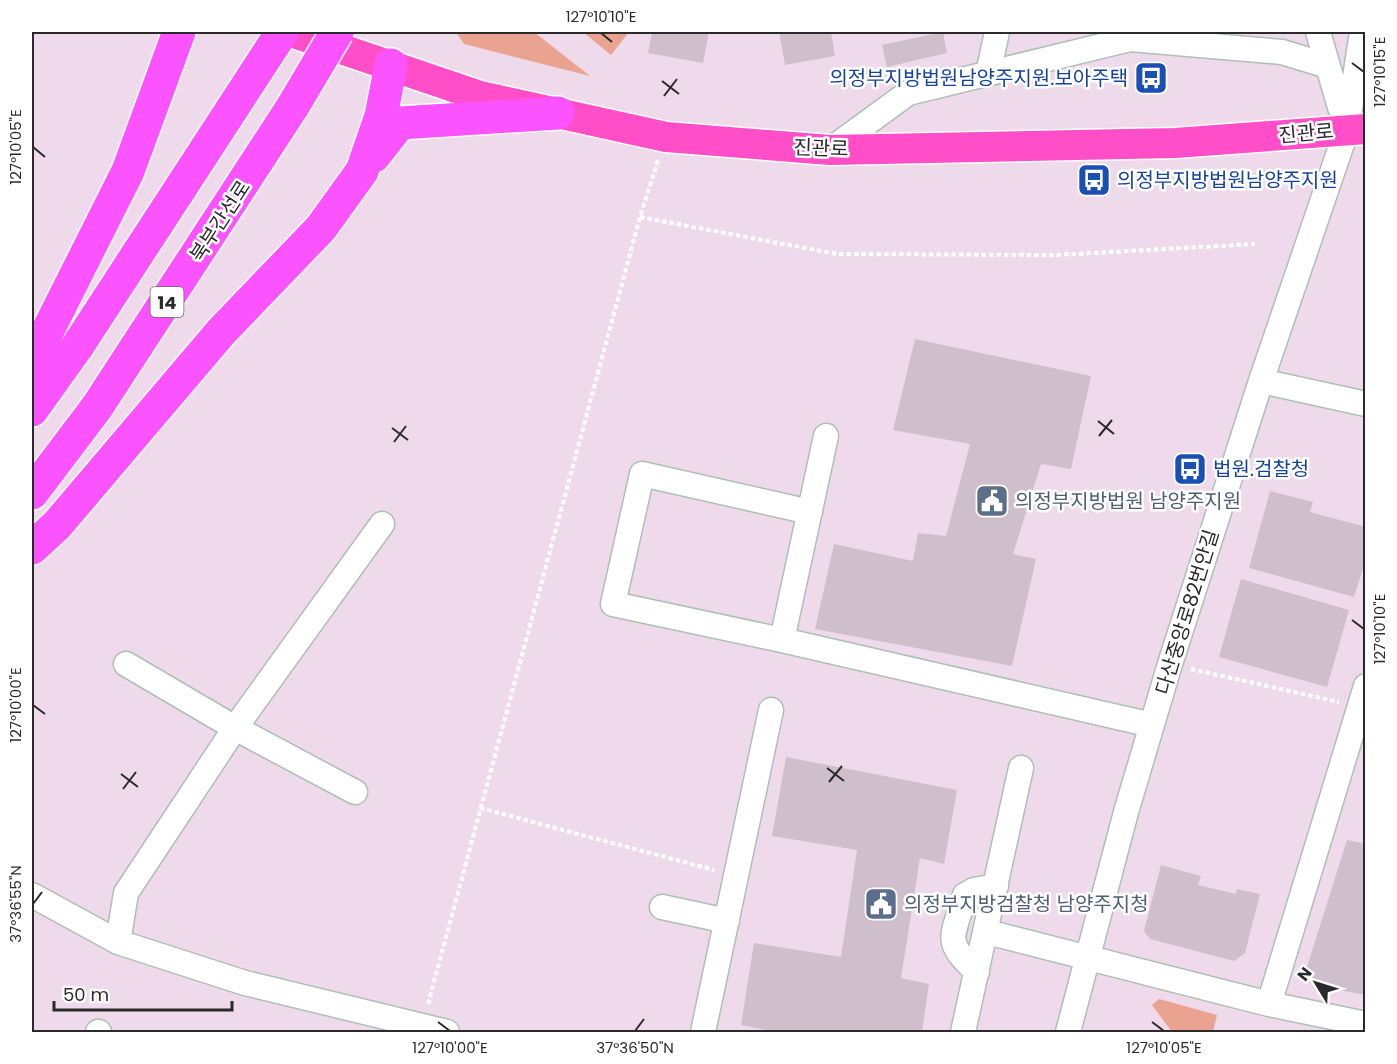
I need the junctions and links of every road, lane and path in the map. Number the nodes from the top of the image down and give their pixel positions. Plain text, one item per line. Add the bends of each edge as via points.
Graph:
1 (179, 32) edge
2 (282, 32) edge
3 (291, 32) edge
4 (337, 32) edge
5 (997, 32) edge
6 (1318, 32) edge
7 (1362, 32) edge
8 (391, 65) junction
9 (1328, 66) junction
10 (988, 74) junction
11 (558, 113) junction
12 (1356, 129) edge
13 (666, 137) junction
14 (830, 150) junction
15 (362, 171) junction
16 (640, 217) junction
17 (1255, 244) dead end
18 (32, 362) edge
19 (1260, 381) junction
20 (1365, 404) edge
21 (32, 411) edge
22 (826, 436) dead end
23 (32, 493) edge
24 (810, 512) junction
25 (382, 524) dead end
26 (32, 548) edge
27 (782, 640) junction
28 (126, 664) dead end
29 (1170, 664) junction
30 (1362, 696) edge
31 (771, 710) dead end
32 (1152, 725) junction
33 (235, 728) junction
34 (1021, 768) dead end
35 (355, 792) dead end
36 (480, 808) junction
37 (719, 871) dead end
38 (996, 886) junction
39 (32, 895) edge
40 (663, 907) dead end
41 (727, 921) junction
42 (987, 932) junction
43 (118, 942) junction
44 (1088, 957) junction
45 (977, 972) junction
46 (1269, 1004) junction
47 (1365, 1024) edge
48 (433, 1031) edge
49 (707, 1032) edge
50 (963, 1032) edge
51 (1068, 1032) edge

1 - 18 highway via 128,171
2 - 21 highway
3 - 8 main road, 진관로
4 - 23 highway, 북부간선로 / 14, bridge via 97,407
5 - 10 street
6 - 9 street
7 - 12 street, 다산중앙로82번안길
8 - 11 main road, 진관로 via 480,96
8 - 15 highway via 381,116
9 - 10 street via 1282,52 1130,39
9 - 12 street
10 - 14 street via 908,93
11 - 13 main road, 진관로
11 - 15 highway via 400,123
12 - 14 main road, 진관로 via 1175,143
12 - 19 street, 다산중앙로82번안길
13 - 14 main road, 진관로
13 - 16 path
15 - 26 highway via 321,228 221,332 57,525
16 - 17 path via 837,254 1057,255
16 - 36 path
19 - 20 street
19 - 29 street, 다산중앙로82번안길
22 - 24 street
24 - 27 street
24 - 27 street via 642,474 613,604
25 - 33 street
27 - 32 street
28 - 33 street
29 - 30 path
29 - 32 street, 다산중앙로82번안길
30 - 46 street
31 - 41 street
32 - 44 street, 다산중앙로82번안길
33 - 35 street
33 - 43 street via 126,893
34 - 38 street
36 - 37 path
36 - 48 path via 428,998
38 - 42 street
38 - 45 street via 965,895 952,942 957,953
39 - 43 street
40 - 41 street
41 - 49 street
42 - 44 street
42 - 45 street
43 - 48 street via 245,983
44 - 46 street
44 - 51 street, 다산중앙로82번안길
45 - 50 street
46 - 47 street

